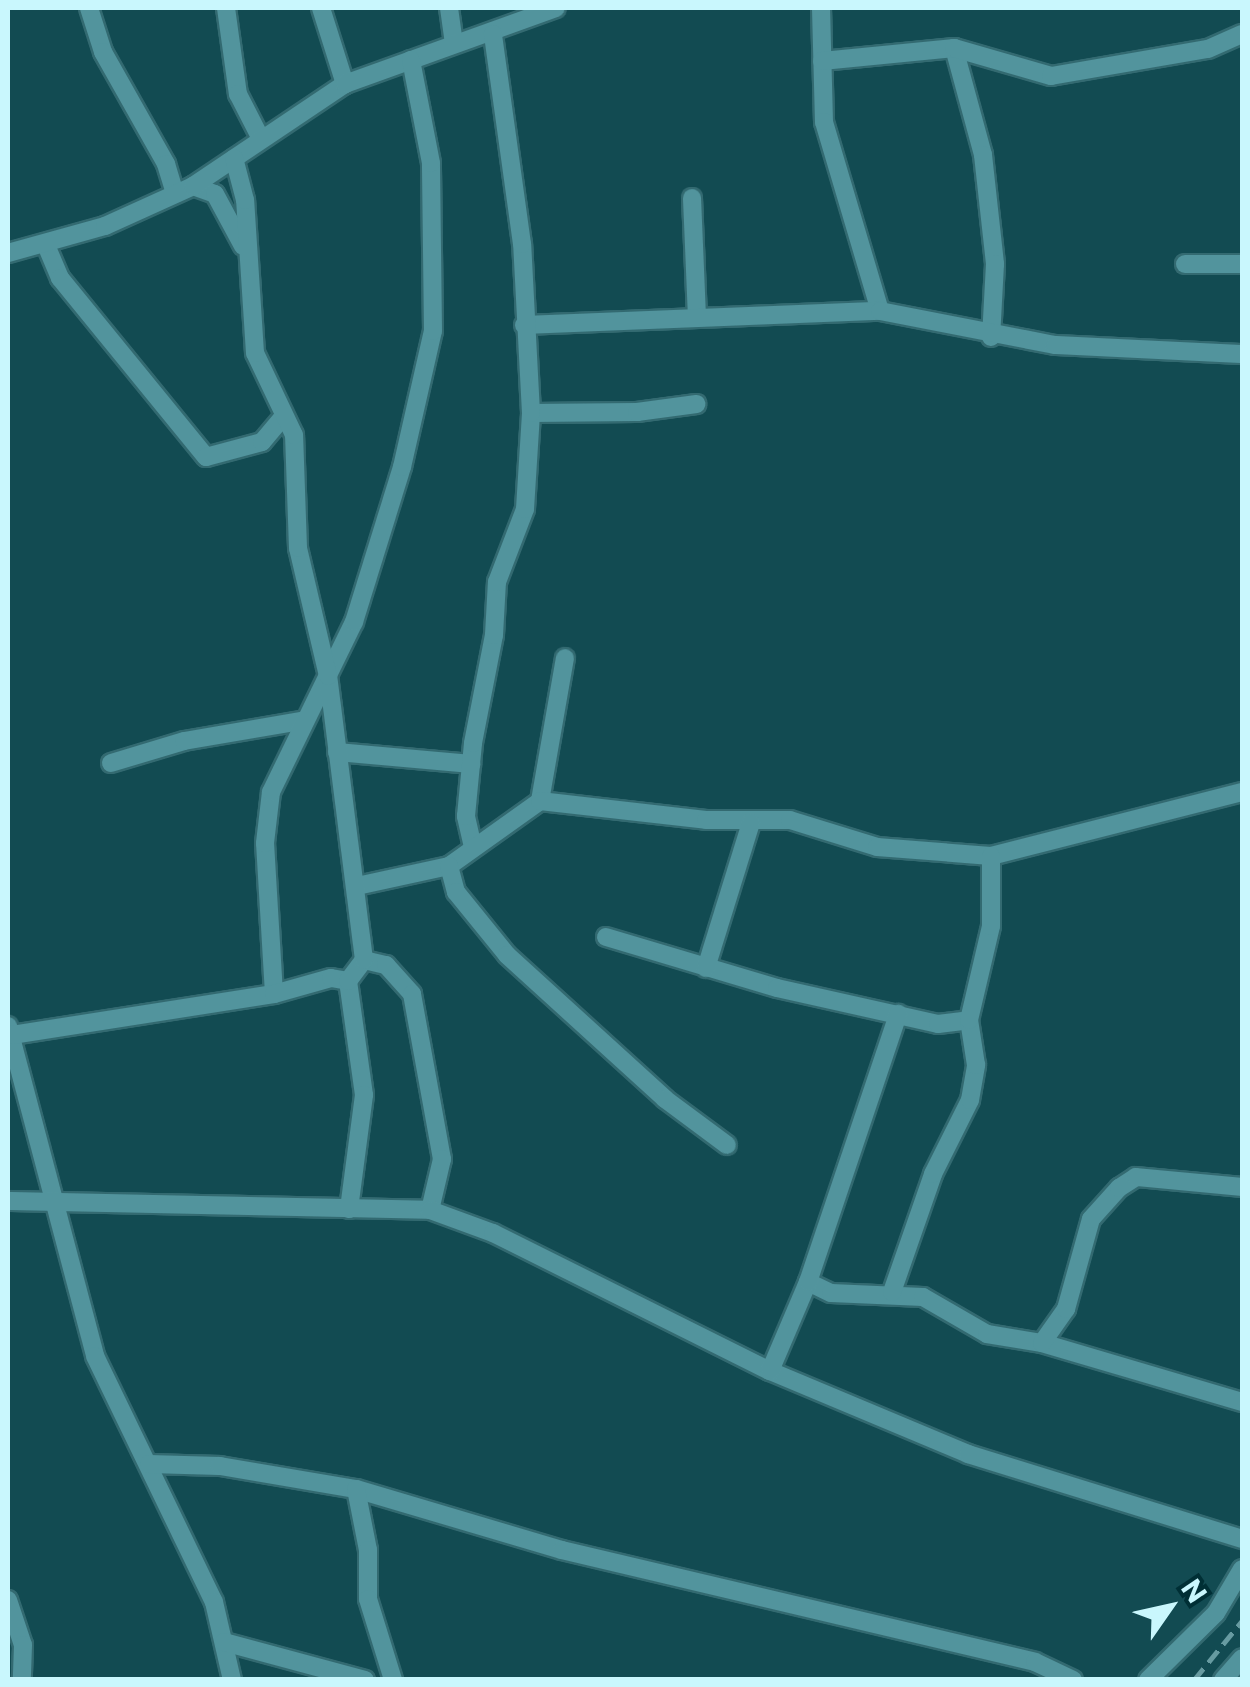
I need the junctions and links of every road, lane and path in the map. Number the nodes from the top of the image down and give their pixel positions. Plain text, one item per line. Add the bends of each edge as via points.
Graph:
1 (90, 8) edge
2 (226, 8) edge
3 (321, 8) edge
4 (449, 8) edge
5 (556, 8) edge
6 (821, 8) edge
7 (493, 34) junction
8 (1242, 34) edge
9 (454, 43) junction
10 (954, 48) junction
11 (412, 60) junction
12 (822, 60) junction
13 (345, 84) junction
14 (260, 137) junction
15 (234, 158) junction
16 (184, 189) junction
17 (692, 198) dead end
18 (8, 234) edge
19 (46, 245) junction
20 (12, 252) edge
21 (248, 256) junction
22 (1185, 264) dead end
23 (1242, 264) edge
24 (880, 312) junction
25 (697, 316) junction
26 (524, 325) junction
27 (991, 336) junction
28 (1242, 354) edge
29 (696, 404) dead end
30 (531, 413) junction
31 (284, 416) junction
32 (566, 658) dead end
33 (328, 676) junction
34 (301, 720) junction
35 (338, 752) junction
36 (112, 764) dead end
37 (472, 764) junction
38 (1242, 792) edge
39 (540, 802) junction
40 (751, 823) junction
41 (472, 847) junction
42 (991, 856) junction
43 (450, 866) junction
44 (357, 886) junction
45 (606, 936) dead end
46 (364, 960) junction
47 (706, 968) junction
48 (348, 980) junction
49 (274, 994) junction
50 (898, 1014) junction
51 (968, 1020) junction
52 (10, 1029) edge
53 (727, 1146) dead end
54 (1242, 1187) edge
55 (8, 1201) edge
56 (51, 1204) junction
57 (348, 1210) junction
58 (430, 1210) junction
59 (808, 1282) junction
60 (892, 1292) junction
61 (1042, 1344) junction
62 (770, 1371) junction
63 (1242, 1402) edge
64 (150, 1464) junction
65 (356, 1488) junction
66 (1242, 1539) edge
67 (1242, 1568) edge
68 (8, 1600) edge
69 (224, 1642) junction
70 (1242, 1658) edge
71 (22, 1680) edge
72 (232, 1680) edge
73 (365, 1680) edge
74 (393, 1680) edge
75 (1073, 1680) edge
76 (1148, 1680) edge
77 (1223, 1680) edge

1 - 16 street via 103,52
2 - 14 street via 238,94
3 - 13 street
4 - 9 street
5 - 7 street
6 - 12 street
7 - 9 street
7 - 26 street via 522,244
8 - 10 street via 1208,48 1051,76
9 - 11 street
10 - 12 street
10 - 27 street via 983,155 995,264
11 - 13 street
11 - 33 street via 430,163 433,331 402,467 354,622
12 - 24 street via 824,122
13 - 14 street
14 - 15 street
15 - 16 street
15 - 21 street
16 - 19 street
16 - 21 street via 216,194
17 - 25 street
18 - 20 street
19 - 20 street
19 - 31 street via 60,278 206,457 262,442
21 - 31 street via 255,353
22 - 23 street
24 - 25 street
24 - 27 street
25 - 26 street
26 - 30 street
27 - 28 street
29 - 30 street
30 - 37 street via 524,510 497,582
31 - 33 street via 294,436 298,548
32 - 39 street
33 - 34 street
33 - 35 street
34 - 36 street via 184,740
34 - 49 street via 272,792 265,843
35 - 37 street
35 - 44 street
37 - 41 street via 466,816
38 - 42 street
39 - 40 street
39 - 41 street
40 - 42 street via 790,820 877,847
40 - 47 street
41 - 43 street
42 - 51 street via 991,926
43 - 44 street
43 - 53 street via 456,892 507,955 665,1100
44 - 46 street
45 - 47 street
46 - 48 street
46 - 58 street via 386,965 412,994 442,1159
47 - 50 street
48 - 49 street via 330,978
48 - 57 street via 364,1095
49 - 52 street
50 - 51 street via 938,1024
50 - 59 street
51 - 60 street via 976,1065 970,1100 933,1174
52 - 56 street
54 - 61 street via 1136,1177 1119,1188 1091,1219 1066,1309
55 - 56 street
56 - 57 street
56 - 64 street via 95,1356
57 - 58 street
58 - 62 street via 493,1233
59 - 60 street via 831,1293
59 - 62 street
60 - 61 street via 923,1297 987,1334
61 - 63 street
62 - 66 street via 968,1454
64 - 65 street via 220,1466
64 - 69 street via 214,1602
65 - 74 street via 368,1550 368,1599
65 - 75 street via 562,1550 1035,1662
67 - 76 street via 1216,1614
68 - 71 street via 23,1645
69 - 72 street
69 - 73 street
70 - 77 street

